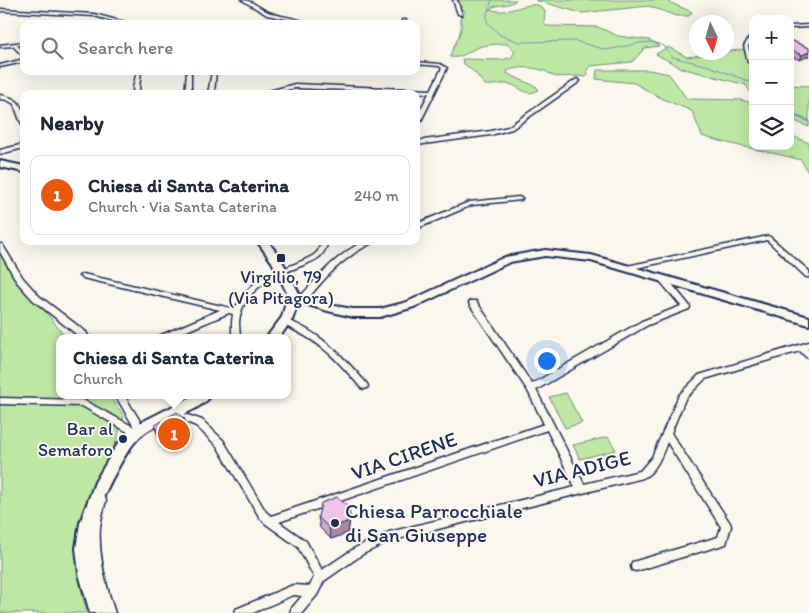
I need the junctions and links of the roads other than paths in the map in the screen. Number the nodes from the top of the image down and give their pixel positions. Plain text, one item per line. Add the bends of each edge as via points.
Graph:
1 (244, 0) edge
2 (455, 0) edge
3 (0, 10) edge
4 (460, 14) dead end
5 (114, 20) edge
6 (298, 20) edge
7 (809, 26) edge
8 (794, 27) edge
9 (749, 42) edge
10 (20, 43) edge
11 (14, 44) junction
12 (0, 46) edge
13 (747, 50) joint
14 (20, 52) edge
15 (20, 59) edge
16 (750, 60) edge
17 (420, 63) edge
18 (0, 66) edge
19 (138, 75) edge
20 (189, 75) edge
21 (213, 75) edge
22 (577, 81) dead end
23 (295, 86) junction
24 (136, 90) edge
25 (188, 90) edge
26 (212, 90) edge
27 (278, 90) edge
28 (294, 90) edge
29 (386, 90) edge
30 (420, 92) edge
31 (431, 92) junction
32 (0, 97) edge
33 (20, 110) edge
34 (420, 116) edge
35 (420, 142) edge
36 (20, 147) edge
37 (0, 152) edge
38 (0, 164) edge
39 (20, 168) edge
40 (519, 199) dead end
41 (420, 225) edge
42 (265, 245) edge
43 (323, 245) edge
44 (365, 245) edge
45 (0, 246) edge
46 (627, 268) junction
47 (282, 271) junction
48 (809, 275) edge
49 (83, 276) dead end
50 (663, 279) junction
51 (298, 298) junction
52 (473, 303) dead end
53 (228, 310) junction
54 (238, 312) junction
55 (809, 321) edge
56 (284, 322) junction
57 (83, 334) edge
58 (171, 334) edge
59 (236, 334) edge
60 (275, 334) edge
61 (805, 346) edge
62 (809, 355) edge
63 (364, 386) dead end
64 (531, 388) junction
65 (121, 399) edge
66 (200, 399) edge
67 (0, 401) edge
68 (173, 413) junction
69 (550, 426) junction
70 (138, 431) junction
71 (666, 434) junction
72 (103, 480) junction
73 (581, 488) junction
74 (269, 521) junction
75 (636, 566) dead end
76 (320, 578) junction
77 (313, 591) junction
78 (98, 613) edge
79 (110, 613) edge
80 (240, 613) edge
81 (295, 613) edge

1 - 6 street via 269,14
2 - 4 street
3 - 5 street via 94,15
7 - 8 street
9 - 13 street
10 - 11 street
11 - 12 street
11 - 14 street
13 - 16 street
15 - 18 street
17 - 31 street via 445,68
19 - 24 street
20 - 25 street
21 - 26 street
22 - 35 street via 510,128
23 - 27 street
23 - 28 street
23 - 29 street
30 - 31 street
31 - 34 street
32 - 33 street via 11,98
36 - 37 street
38 - 39 main road
40 - 41 street via 471,203
42 - 47 main road
43 - 47 street via 320,253 309,260
44 - 51 street via 346,256
45 - 57 street via 20,280 36,298
46 - 48 street via 768,238
46 - 50 street
46 - 51 street via 591,258 545,253 508,258 410,305 380,313 353,313
47 - 51 main road
47 - 54 street via 254,285 242,300
49 - 53 street
50 - 55 street
50 - 64 street via 686,307 645,323
51 - 56 main road
52 - 64 street
53 - 54 street
53 - 58 street
54 - 59 street
56 - 60 main road
56 - 63 street via 314,336
61 - 62 street
61 - 71 street, VIA ADIGE via 702,377 682,397
64 - 69 street
65 - 70 street
66 - 68 main road
67 - 70 street via 83,403
68 - 70 main road
68 - 74 street via 199,423 220,443
69 - 73 street
69 - 74 street, VIA CIRENE
70 - 72 main road via 124,445
71 - 73 street, VIA ADIGE via 656,459 643,474
71 - 75 street via 726,526 722,540
72 - 78 main road via 92,504 85,532 85,560
72 - 79 street via 95,530 97,565
73 - 76 street, VIA ADIGE via 389,537 359,551
74 - 76 street via 302,544
76 - 77 street
77 - 80 street via 292,590
77 - 81 street

